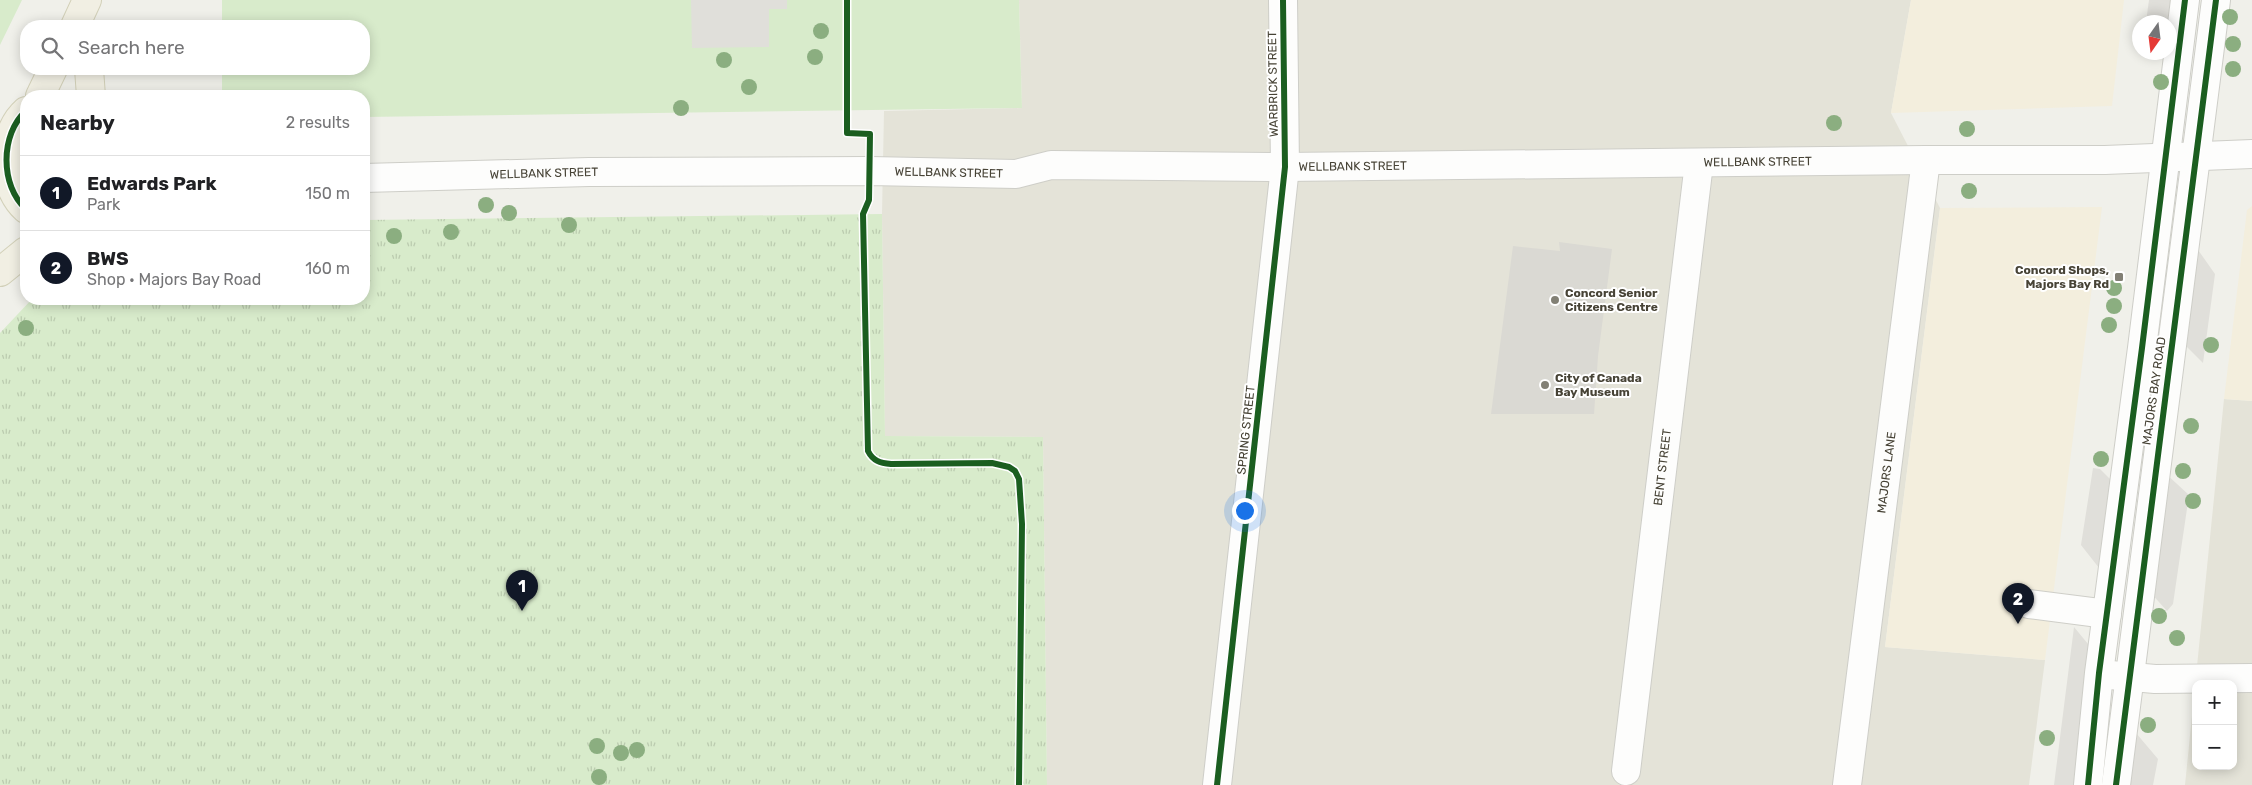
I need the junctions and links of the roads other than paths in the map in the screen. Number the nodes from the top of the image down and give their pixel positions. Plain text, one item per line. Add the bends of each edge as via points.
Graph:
1 (1283, 0) edge
2 (2185, 0) edge
3 (2216, 0) edge
4 (51, 75) edge
5 (89, 75) edge
6 (43, 90) edge
7 (91, 90) edge
8 (20, 116) edge
9 (2252, 154) edge
10 (2198, 155) junction
11 (2164, 157) junction
12 (1926, 160) junction
13 (1699, 163) junction
14 (1285, 167) junction
15 (370, 178) edge
16 (12, 204) edge
17 (20, 256) edge
18 (0, 272) edge
19 (2029, 604) dead end
20 (2107, 614) junction
21 (2099, 673) junction
22 (2129, 678) junction
23 (2252, 678) edge
24 (1626, 771) dead end
25 (1217, 785) edge
26 (1847, 785) edge
27 (2088, 785) edge
28 (2116, 785) edge

1 - 14 street, WARBRICK STREET
2 - 11 street, MAJORS BAY ROAD
3 - 10 street, MAJORS BAY ROAD
4 - 6 main road
5 - 7 main road
8 - 16 main road via 6,132 1,152 1,172
9 - 10 street, WELLBANK STREET
10 - 11 street, WELLBANK STREET
10 - 22 street, MAJORS BAY ROAD
11 - 12 street, WELLBANK STREET
11 - 20 street, MAJORS BAY ROAD
12 - 13 street, WELLBANK STREET
12 - 26 street, MAJORS LANE
13 - 14 street, WELLBANK STREET
13 - 24 street, BENT STREET
14 - 15 street, WELLBANK STREET via 1051,165 1016,174 609,172
14 - 25 street, SPRING STREET
17 - 18 main road
19 - 20 street
20 - 21 street, MAJORS BAY ROAD
21 - 22 street
21 - 27 street, MAJORS BAY ROAD
22 - 23 street
22 - 28 street, MAJORS BAY ROAD

